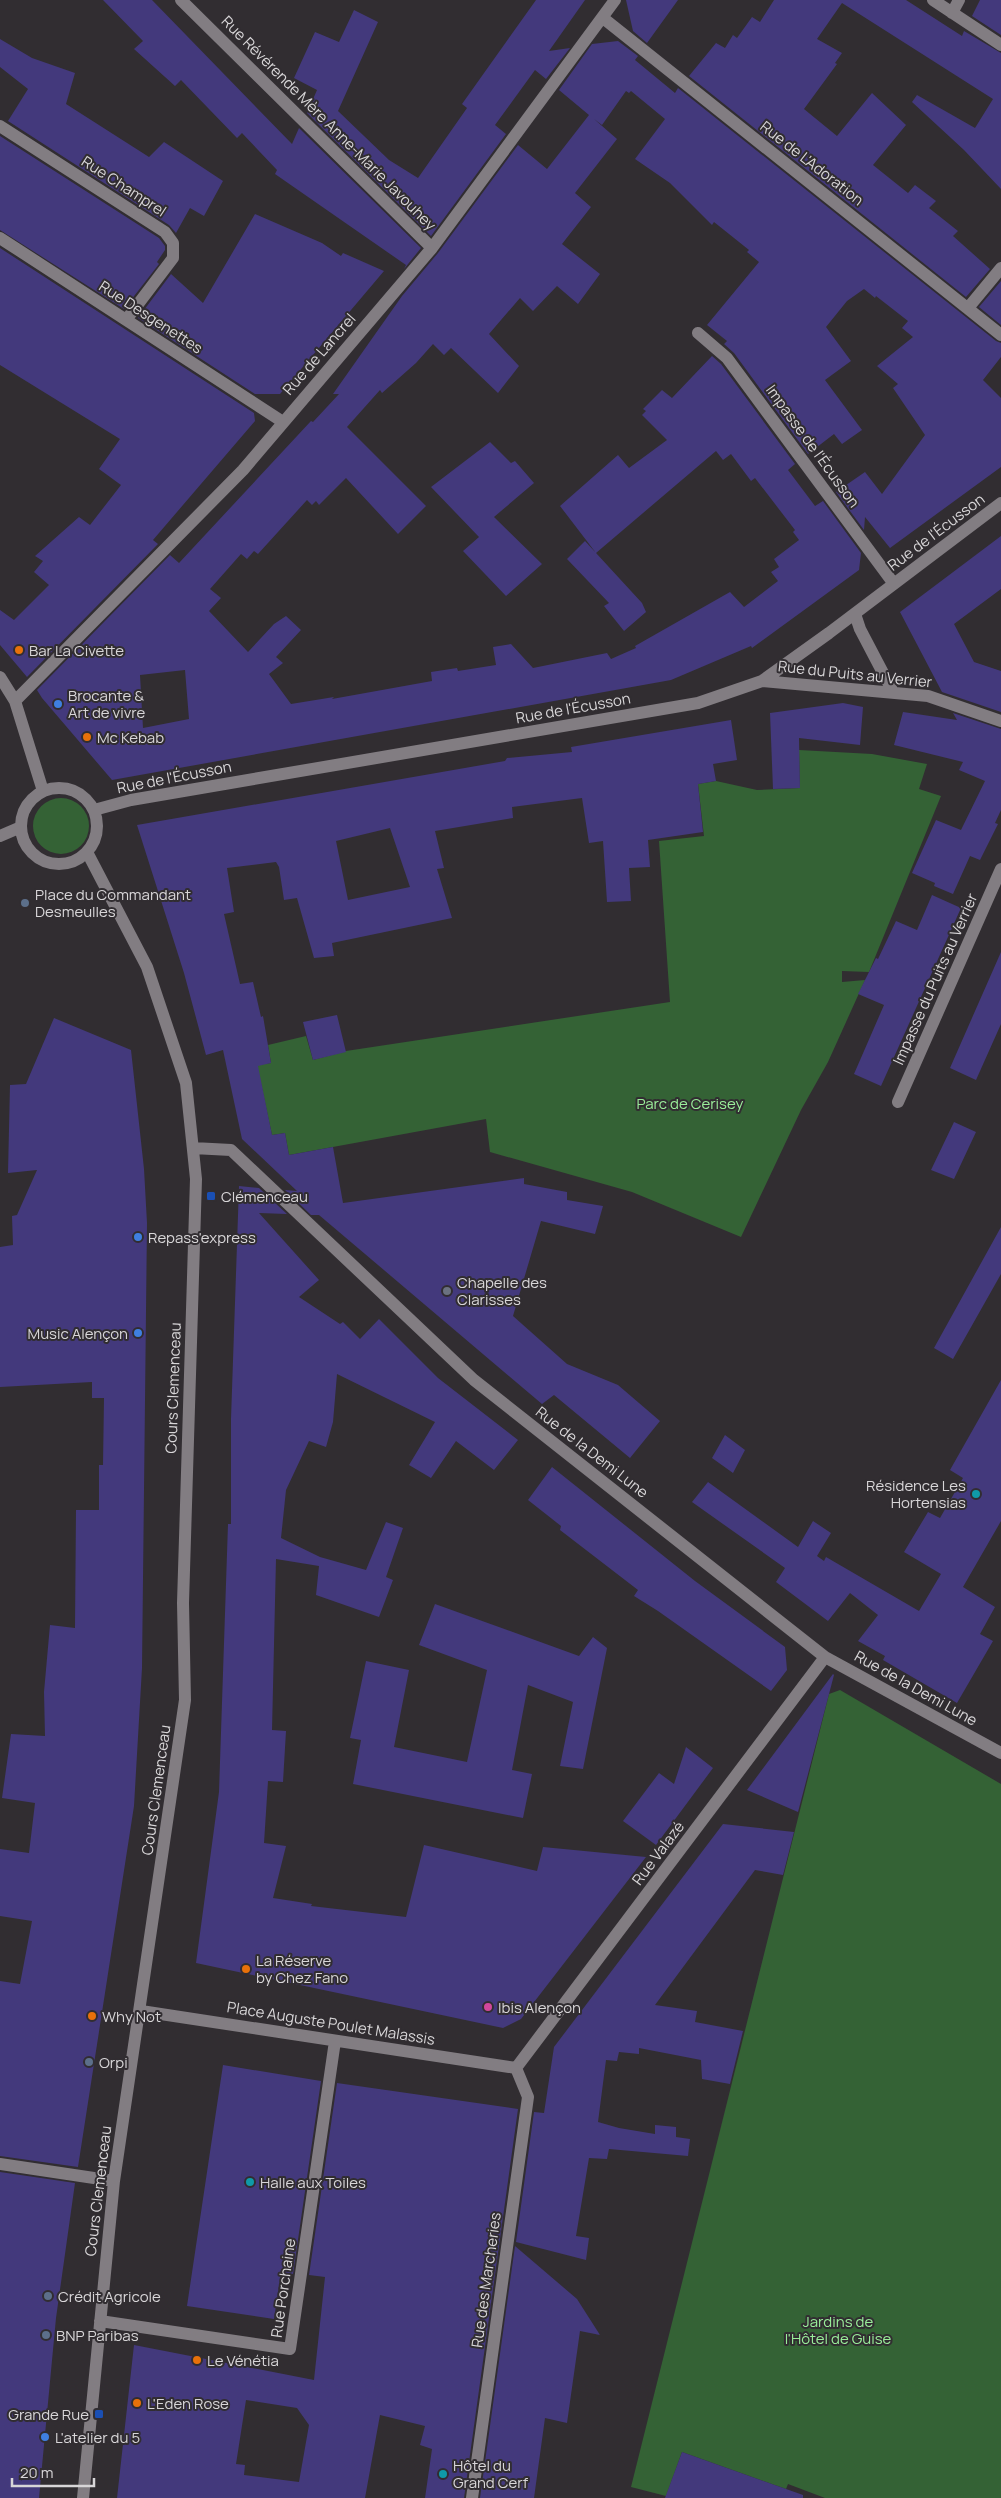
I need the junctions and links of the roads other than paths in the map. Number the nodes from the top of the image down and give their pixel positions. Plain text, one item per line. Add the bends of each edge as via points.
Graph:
1 (181, 0) edge
2 (615, 0) edge
3 (933, 0) edge
4 (959, 0) edge
5 (952, 13) junction
6 (603, 18) junction
7 (1001, 45) edge
8 (0, 126) edge
9 (0, 238) edge
10 (432, 248) junction
11 (1001, 268) edge
12 (968, 308) junction
13 (126, 320) junction
14 (698, 333) dead end
15 (1001, 335) edge
16 (283, 422) junction
17 (1001, 503) edge
18 (894, 584) junction
19 (855, 614) junction
20 (0, 677) edge
21 (762, 681) junction
22 (893, 692) junction
23 (15, 701) junction
24 (1001, 721) edge
25 (43, 791) junction
26 (94, 810) junction
27 (21, 827) junction
28 (0, 836) edge
29 (87, 852) junction
30 (1001, 869) edge
31 (898, 1102) dead end
32 (193, 1148) junction
33 (825, 1657) junction
34 (1001, 1752) edge
35 (141, 2011) junction
36 (335, 2040) junction
37 (516, 2068) junction
38 (0, 2164) edge
39 (114, 2181) junction
40 (100, 2321) junction
41 (83, 2498) edge
42 (472, 2498) edge

1 - 10 street, Rue Révérende Mère Anne-Marie Javouhey
2 - 6 street, Rue de Lancrel
3 - 5 street
4 - 5 street
5 - 7 street
6 - 10 street, Rue de Lancrel
6 - 12 street, Rue de L'Adoration
8 - 13 street, Rue Champrel via 165,232 173,243 173,258
9 - 13 street, Rue Desgenettes
10 - 16 street, Rue de Lancrel
11 - 12 street
12 - 15 street, Rue de L'Adoration
13 - 16 street, Rue Desgenettes
14 - 18 street, Impasse de l'Écusson via 727,358
16 - 23 street, Rue de Lancrel via 243,470
17 - 18 street, Rue de l'Écusson
18 - 19 street, Rue de l'Écusson
19 - 21 street, Rue de l'Écusson
19 - 22 street
20 - 23 street
21 - 22 street, Rue du Puits au Verrier
21 - 26 street, Rue de l'Écusson via 698,703 131,800
22 - 24 street, Rue du Puits au Verrier via 928,696
23 - 25 street
25 - 26 street via 72,790 85,798
25 - 27 street via 23,812
26 - 29 street via 94,840
27 - 28 street
27 - 29 street via 24,841 32,854 42,860 58,864 74,861
29 - 32 street, Cours Clemenceau via 147,967 186,1083
30 - 31 street, Impasse du Puits au Verrier
32 - 33 street, Rue de la Demi Lune via 231,1150 474,1380
32 - 35 street, Cours Clemenceau via 196,1179 183,1603 186,1700
33 - 34 street, Rue de la Demi Lune
33 - 37 street, Rue Valazé
35 - 36 street, Place Auguste Poulet Malassis
35 - 39 street, Cours Clemenceau
36 - 37 street, Place Auguste Poulet Malassis
36 - 40 street, Rue Porchaine via 290,2349
37 - 42 street, Rue des Marcheries via 528,2097
38 - 39 street
39 - 40 street, Cours Clemenceau
40 - 41 street, Cours Clemenceau

